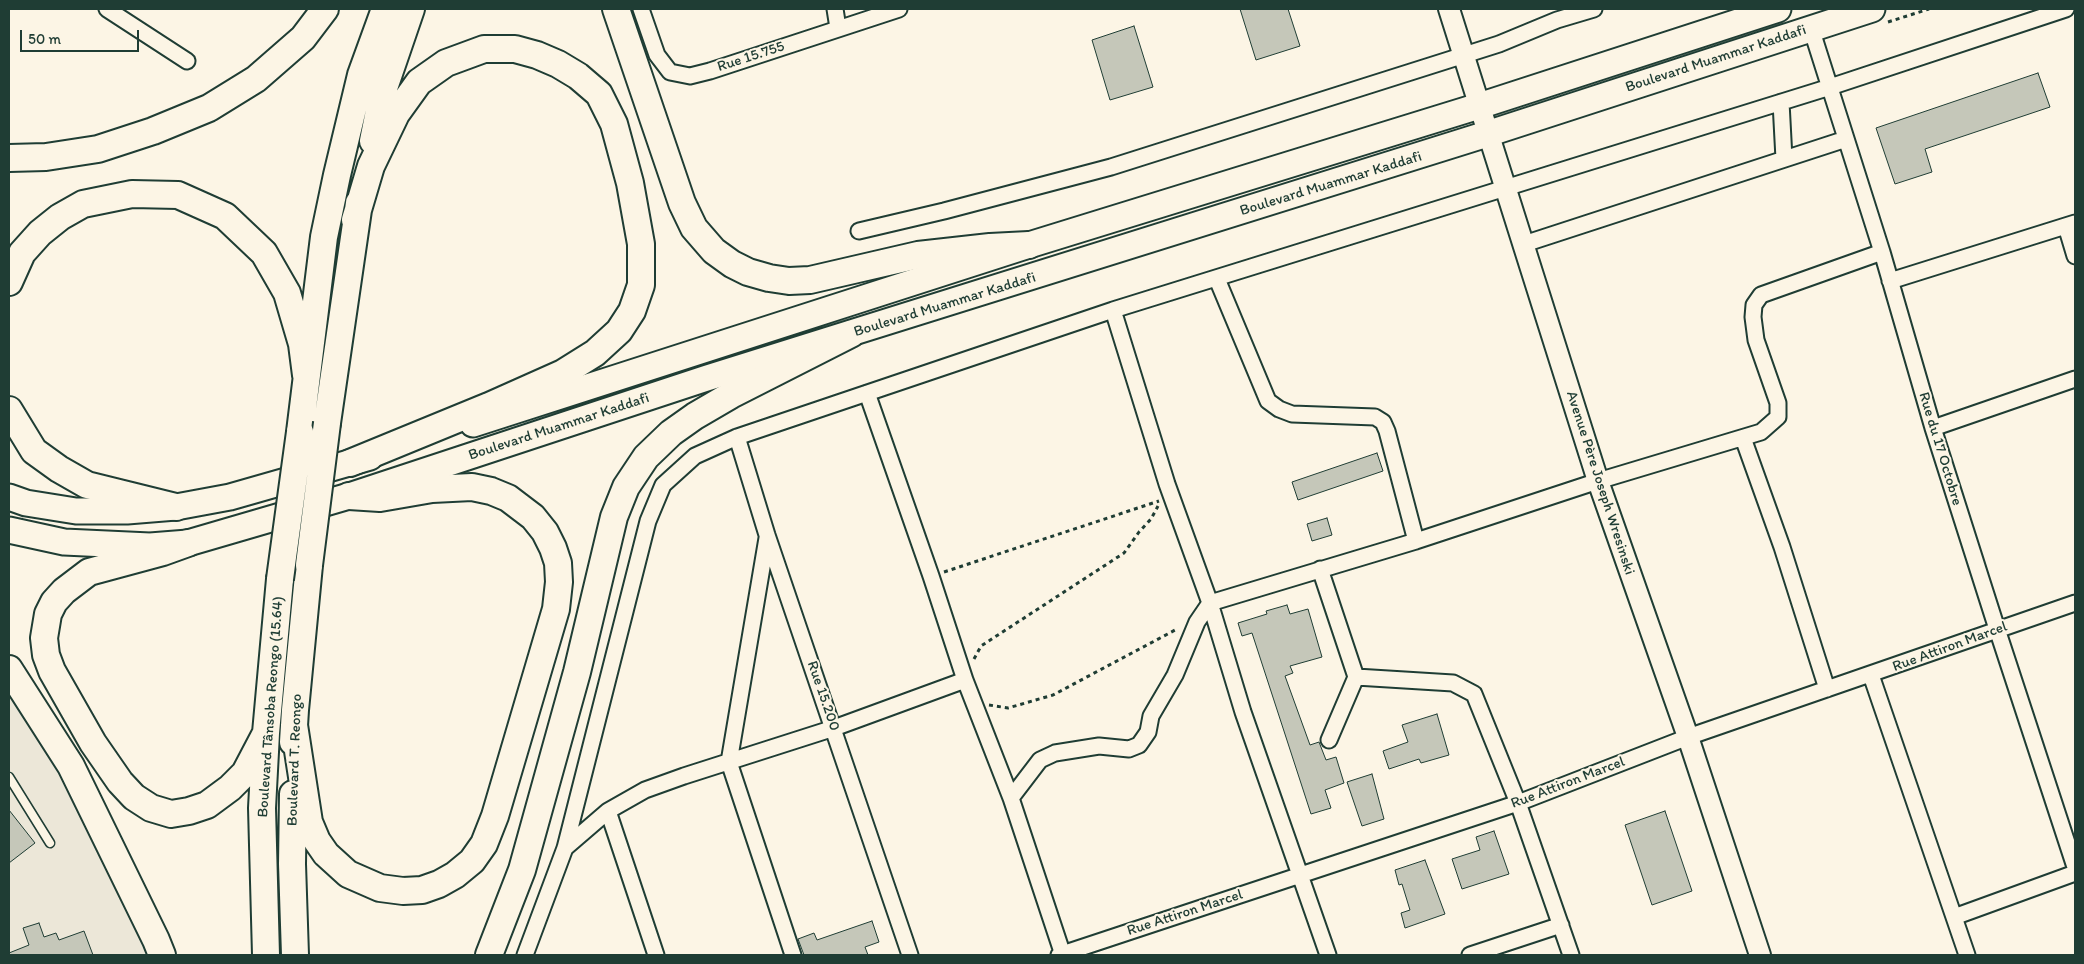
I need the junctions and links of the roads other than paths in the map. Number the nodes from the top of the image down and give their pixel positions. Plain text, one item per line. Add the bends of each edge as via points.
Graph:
1 (107, 9) edge
2 (325, 9) edge
3 (385, 9) edge
4 (411, 9) edge
5 (616, 9) edge
6 (641, 9) edge
7 (834, 9) edge
8 (899, 9) edge
9 (1449, 9) edge
10 (1594, 9) edge
11 (1778, 9) edge
12 (1872, 9) edge
13 (2066, 9) edge
14 (838, 28) junction
15 (1811, 28) junction
16 (1462, 55) junction
17 (187, 61) dead end
18 (1830, 87) junction
19 (1781, 102) junction
20 (1479, 106) junction
21 (1487, 134) junction
22 (1846, 139) junction
23 (9, 158) edge
24 (1784, 159) junction
25 (1506, 189) junction
26 (355, 220) junction
27 (2070, 224) edge
28 (859, 231) dead end
29 (1524, 244) junction
30 (1029, 245) junction
31 (1882, 252) junction
32 (2075, 256) edge
33 (1217, 278) junction
34 (1890, 281) junction
35 (9, 282) edge
36 (1113, 310) junction
37 (851, 334) junction
38 (306, 375) junction
39 (2075, 379) edge
40 (867, 393) junction
41 (9, 410) edge
42 (1933, 428) junction
43 (737, 437) junction
44 (1743, 438) junction
45 (350, 463) junction
46 (1598, 480) junction
47 (349, 496) junction
48 (9, 497) edge
49 (176, 507) junction
50 (9, 530) edge
51 (767, 535) junction
52 (1416, 541) junction
53 (188, 543) junction
54 (1320, 569) junction
55 (2075, 603) edge
56 (1206, 609) junction
57 (1997, 629) junction
58 (9, 669) edge
59 (1871, 675) junction
60 (1356, 677) junction
61 (964, 680) junction
62 (1827, 689) junction
63 (294, 725) junction
64 (834, 728) junction
65 (266, 734) junction
66 (1688, 737) junction
67 (1329, 740) dead end
68 (729, 762) junction
69 (9, 777) edge
70 (1011, 798) junction
71 (1518, 803) junction
72 (608, 812) junction
73 (50, 844) dead end
74 (566, 848) junction
75 (2075, 867) edge
76 (2075, 873) edge
77 (1300, 875) junction
78 (1954, 916) junction
79 (1561, 925) junction
80 (162, 955) edge
81 (266, 955) edge
82 (295, 955) edge
83 (489, 955) edge
84 (525, 955) edge
85 (656, 955) edge
86 (793, 955) edge
87 (910, 955) edge
88 (1062, 955) edge
89 (1328, 955) edge
90 (1470, 955) edge
91 (1571, 955) edge
92 (1760, 955) edge
93 (1967, 955) edge

1 - 17 street
2 - 23 highway via 303,38 256,79 209,108 98,149 46,157
3 - 38 highway via 361,75 336,175 324,237
4 - 26 highway via 384,90
5 - 30 highway via 682,203 694,228 714,251 732,264 768,278 810,280 918,254
6 - 14 street, Rue 15.755 via 657,56 670,72 690,76
7 - 14 street
8 - 14 street, Rue 15.755
9 - 16 street, Avenue Père Joseph Wresinski
10 - 16 street
11 - 20 main road, Boulevard Muammar Kaddafi
12 - 15 main road, Boulevard Muammar Kaddafi
13 - 18 street
15 - 18 street, Rue du 17 Octobre
15 - 21 main road, Boulevard Muammar Kaddafi
16 - 20 street, Avenue Père Joseph Wresinski
16 - 28 street via 1111,167
18 - 19 street
18 - 22 street, Rue du 17 Octobre
19 - 24 street
19 - 25 street
20 - 21 street, Avenue Père Joseph Wresinski
20 - 30 main road, Boulevard Muammar Kaddafi
21 - 25 street, Avenue Père Joseph Wresinski
21 - 37 main road, Boulevard Muammar Kaddafi
22 - 24 street
22 - 31 street, Rue du 17 Octobre
24 - 29 street
25 - 29 street, Avenue Père Joseph Wresinski
25 - 33 street
26 - 45 highway via 371,166 396,114 419,82 446,63 484,49 537,54 578,76 599,94 614,124 630,183 641,244 641,285 632,311 619,331 563,373
26 - 63 highway, Boulevard T. Reongo, bridge via 309,565
27 - 32 street
27 - 34 street
29 - 46 street, Avenue Père Joseph Wresinski
30 - 45 main road, Boulevard Muammar Kaddafi
31 - 34 street, Rue du 17 Octobre
31 - 44 street via 1761,295 1754,305 1756,340 1778,403 1778,417 1761,432
33 - 36 street
33 - 52 street via 1268,401 1292,414 1375,417 1383,422
34 - 42 street, Rue du 17 Octobre
35 - 38 highway via 22,253 40,233 83,204 132,194 178,195 225,216 264,253 287,293 302,344
36 - 40 street
36 - 56 street
37 - 47 main road, Boulevard Muammar Kaddafi
37 - 83 highway via 695,416 646,457 626,487 614,517 577,672 522,870
38 - 65 highway, Boulevard Tânsoba Reongo (15.64), bridge via 280,579
39 - 42 street
40 - 43 street
40 - 61 street
41 - 49 highway via 34,451 86,485
42 - 57 street, Rue du 17 Octobre
43 - 51 street, Rue 15.200
43 - 74 street via 695,456 663,485 648,521
44 - 46 street
44 - 62 street
45 - 49 main road, Boulevard Muammar Kaddafi via 230,497
46 - 52 street
46 - 66 street, Avenue Père Joseph Wresinski
47 - 53 main road, Boulevard Muammar Kaddafi
47 - 63 highway via 380,498 432,489 472,487 508,498 532,517 553,548 559,582 556,609 484,844 472,861 439,884 422,890 380,888 348,874 326,854 310,822
48 - 49 main road, Boulevard Muammar Kaddafi via 76,511
50 - 53 main road, Boulevard Muammar Kaddafi via 64,542 150,546
51 - 64 street, Rue 15.200
51 - 68 street
52 - 54 street
53 - 65 highway via 89,572 64,591 48,614 44,638 52,671 93,743 120,782 151,808 171,814 207,805 230,788 246,773
54 - 56 street
54 - 60 street
55 - 57 street, Rue Attiron Marcel
56 - 70 street via 1139,745 1129,749 1099,746 1055,753 1040,760
56 - 77 street
57 - 59 street, Rue Attiron Marcel
57 - 75 street, Rue du 17 Octobre
58 - 80 highway via 71,766
59 - 62 street, Rue Attiron Marcel
59 - 78 street
60 - 67 street
60 - 71 street via 1453,683 1474,694
61 - 64 street
61 - 70 street
62 - 66 street, Rue Attiron Marcel
63 - 82 highway, Boulevard T. Reongo via 292,864
64 - 68 street
64 - 87 street, Rue 15.200
65 - 81 highway, Boulevard Tânsoba Reongo (15.64) via 262,808
66 - 71 street, Rue Attiron Marcel
66 - 92 street, Avenue Père Joseph Wresinski
68 - 72 street via 645,790
68 - 86 street
69 - 73 lane
70 - 88 street
71 - 77 street, Rue Attiron Marcel
71 - 79 street
72 - 74 street
72 - 85 street
74 - 84 street
76 - 78 street
77 - 88 street, Rue Attiron Marcel
77 - 89 street
78 - 93 street
79 - 90 street
79 - 91 street

